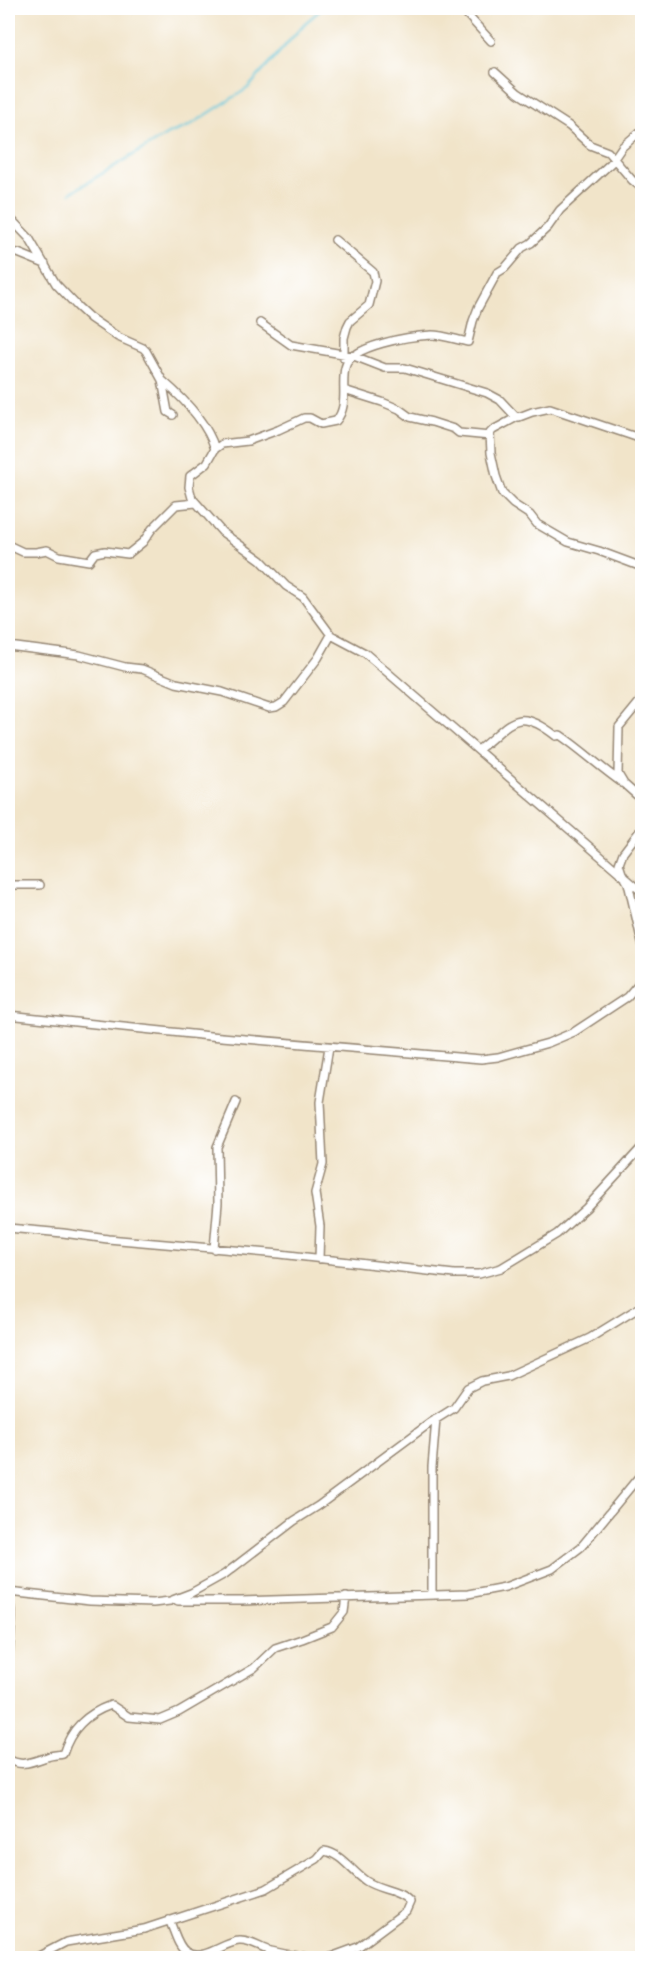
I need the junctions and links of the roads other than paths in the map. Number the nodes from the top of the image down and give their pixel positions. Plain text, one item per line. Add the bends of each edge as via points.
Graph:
1 (461, 8) edge
2 (491, 41) dead end
3 (495, 72) dead end
4 (642, 130) edge
5 (614, 159) junction
6 (642, 188) edge
7 (8, 216) edge
8 (335, 240) dead end
9 (8, 252) edge
10 (45, 264) junction
11 (260, 323) dead end
12 (344, 354) junction
13 (354, 356) junction
14 (344, 369) junction
15 (162, 380) junction
16 (344, 390) junction
17 (173, 415) dead end
18 (518, 417) junction
19 (490, 436) junction
20 (642, 439) edge
21 (215, 449) junction
22 (196, 503) junction
23 (8, 545) edge
24 (642, 567) edge
25 (332, 635) junction
26 (8, 646) edge
27 (642, 699) edge
28 (478, 750) junction
29 (624, 784) junction
30 (642, 800) edge
31 (642, 828) edge
32 (622, 875) junction
33 (8, 885) edge
34 (40, 885) dead end
35 (642, 892) edge
36 (642, 943) edge
37 (642, 971) edge
38 (638, 984) edge
39 (642, 993) edge
40 (8, 1015) edge
41 (329, 1047) junction
42 (236, 1102) dead end
43 (642, 1147) edge
44 (8, 1228) edge
45 (214, 1249) junction
46 (319, 1258) junction
47 (642, 1306) edge
48 (436, 1419) junction
49 (642, 1473) edge
50 (8, 1592) edge
51 (432, 1595) junction
52 (346, 1597) junction
53 (170, 1601) junction
54 (8, 1665) edge
55 (8, 1759) edge
56 (170, 1920) junction
57 (35, 1959) edge
58 (321, 1959) edge
59 (328, 1959) edge

1 - 2 street
3 - 5 street via 518,93
4 - 5 street
5 - 6 street
5 - 13 street via 497,273 478,308 468,342 433,335 405,338
7 - 10 street via 29,238
8 - 12 street via 373,272 375,281 369,305 347,327
9 - 10 street
10 - 15 street via 56,284 90,318 145,349
11 - 12 street via 291,345
12 - 13 street
12 - 14 street
13 - 14 street
13 - 18 street via 385,368 405,368 487,393
14 - 16 street
15 - 17 street via 168,412
15 - 21 street via 179,394 210,434
16 - 19 street via 459,433
16 - 21 street via 342,411 336,422 325,424 304,418
18 - 19 street via 493,430
18 - 20 street via 550,408
19 - 24 street via 496,476 502,493 513,504 568,542
21 - 22 street via 207,463 190,476 189,487
22 - 23 street via 176,505 128,554 105,551 95,553 89,561 47,550 23,552
22 - 25 street via 222,532 303,597
25 - 26 street via 284,702 269,708 222,692 176,683 142,669 79,655
25 - 28 street via 365,654
27 - 29 street via 619,727 618,774
28 - 29 street via 507,725 526,719 555,736 560,735
28 - 32 street
29 - 30 street
31 - 32 street via 623,853 619,864
32 - 35 street
32 - 36 street via 628,883
33 - 34 street
37 - 38 street
38 - 39 street
38 - 41 street via 627,998 574,1032 498,1057 481,1059
40 - 41 street
41 - 46 street via 320,1102 323,1164 315,1193
42 - 45 street via 218,1147 219,1203
43 - 46 street via 557,1234 501,1268 479,1274 454,1274
44 - 45 street
45 - 46 street
47 - 48 street via 590,1338 508,1376 468,1388 454,1408
48 - 51 street
48 - 53 street via 225,1574
49 - 51 street via 581,1547 552,1569 505,1587
50 - 53 street via 90,1601
50 - 54 street via 12,1617
51 - 52 street
52 - 53 street
52 - 55 street via 344,1612 332,1627 275,1648 254,1668 179,1712 160,1720 129,1717 111,1705 83,1719 66,1742 63,1754 33,1763
56 - 57 street via 144,1929 66,1942
56 - 58 street via 179,1944 192,1954 239,1941
56 - 59 street via 266,1888 324,1851 332,1852 377,1888 410,1902 406,1911 358,1947

